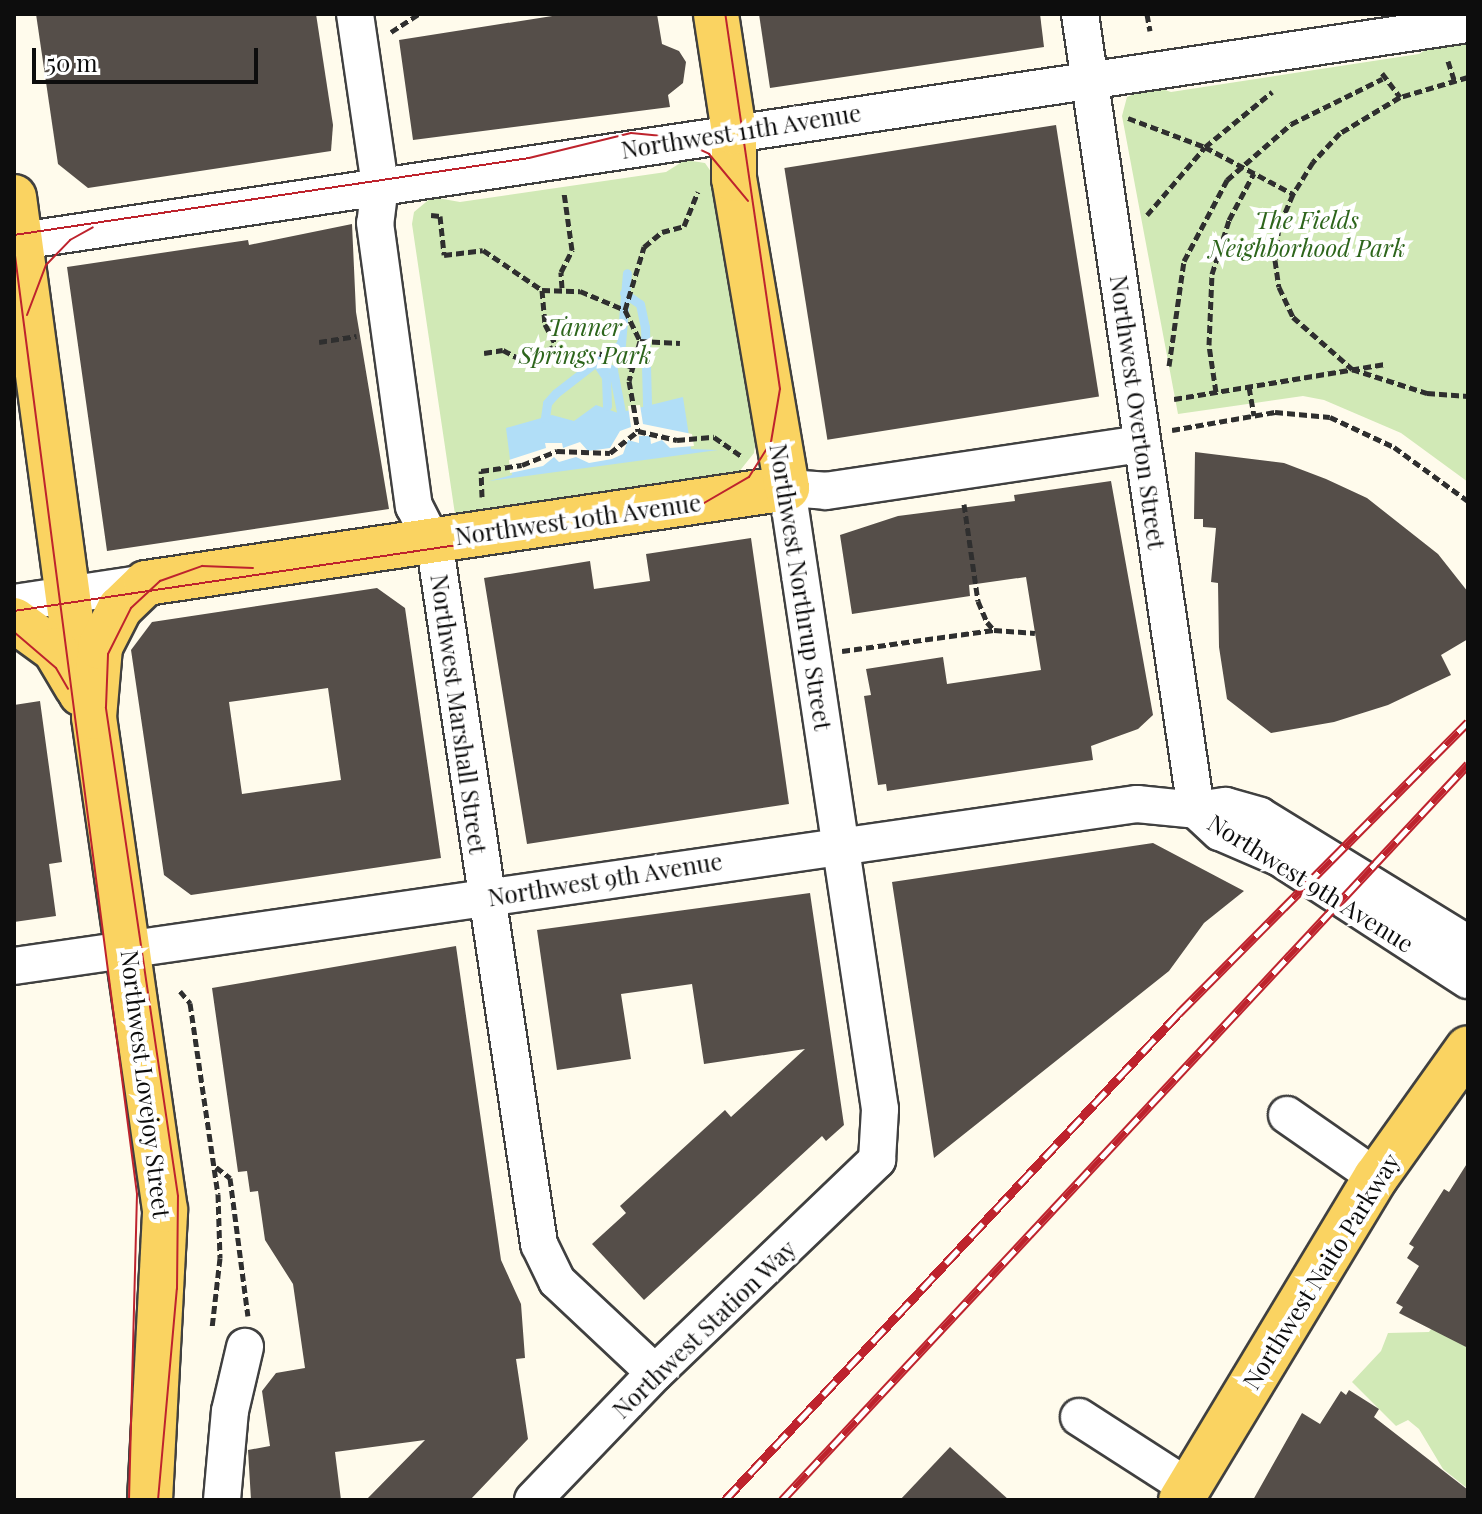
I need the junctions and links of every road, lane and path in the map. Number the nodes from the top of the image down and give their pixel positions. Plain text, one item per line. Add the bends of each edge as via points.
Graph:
1 (355, 14) edge
2 (419, 14) edge
3 (716, 14) edge
4 (1080, 14) edge
5 (1147, 14) edge
6 (1150, 31) dead end
7 (391, 32) dead end
8 (1449, 32) edge
9 (1468, 77) edge
10 (1090, 79) junction
11 (1454, 79) junction
12 (1272, 92) dead end
13 (1400, 97) junction
14 (1128, 118) dead end
15 (734, 132) junction
16 (1205, 147) junction
17 (1241, 166) junction
18 (1254, 173) junction
19 (380, 185) junction
20 (699, 188) dead end
21 (1293, 194) junction
22 (14, 197) edge
23 (565, 197) dead end
24 (428, 215) dead end
25 (1147, 215) dead end
26 (17, 242) edge
27 (562, 288) junction
28 (542, 290) junction
29 (625, 310) junction
30 (640, 341) junction
31 (680, 343) dead end
32 (553, 347) junction
33 (484, 353) dead end
34 (1385, 364) dead end
35 (1169, 366) dead end
36 (632, 367) junction
37 (1352, 369) junction
38 (1249, 387) junction
39 (1216, 392) junction
40 (1468, 396) edge
41 (1174, 399) dead end
42 (1254, 416) junction
43 (638, 431) junction
44 (1142, 439) junction
45 (744, 458) dead end
46 (959, 471) junction
47 (787, 488) junction
48 (482, 498) dead end
49 (1468, 501) edge
50 (434, 540) junction
51 (146, 583) junction
52 (66, 595) junction
53 (14, 603) edge
54 (14, 620) edge
55 (994, 630) junction
56 (1035, 633) dead end
57 (854, 649) dead end
58 (86, 704) junction
59 (1196, 810) junction
60 (842, 843) junction
61 (485, 897) junction
62 (1468, 944) edge
63 (129, 949) junction
64 (14, 966) edge
65 (1468, 980) edge
66 (180, 991) dead end
67 (1468, 1048) edge
68 (1287, 1115) dead end
69 (877, 1160) joint
70 (215, 1166) junction
71 (1376, 1177) junction
72 (212, 1328) dead end
73 (245, 1347) joint
74 (655, 1373) junction
75 (1079, 1417) dead end
76 (1185, 1494) edge
77 (150, 1500) edge
78 (222, 1500) edge
79 (533, 1500) edge

1 - 19 street, Northwest Marshall Street
2 - 7 path
3 - 15 main road, Northwest Northrup Street
4 - 10 street, Northwest Overton Street
5 - 6 path
8 - 10 street, Northwest 11th Avenue
8 - 11 path
9 - 11 path
10 - 15 street, Northwest 11th Avenue
10 - 44 street, Northwest Overton Street
11 - 13 path
12 - 16 path
13 - 17 path via 1382,76 1313,110
13 - 21 path via 1340,133
14 - 16 path
15 - 19 street, Northwest 11th Avenue
15 - 47 main road, Northwest Northrup Street via 734,179
16 - 17 path
16 - 25 path
17 - 18 path
17 - 35 path via 1215,197 1184,261
18 - 21 path
18 - 39 path via 1229,220 1212,274 1209,345
19 - 26 street, Northwest 11th Avenue
19 - 50 street, Northwest Marshall Street via 375,223 414,506
20 - 29 path via 684,226 656,235 644,247
21 - 37 path via 1275,246 1279,287 1303,330
22 - 26 main road, Northwest Lovejoy Street
23 - 27 path via 572,250 561,272
24 - 28 path via 440,216 444,255 488,252
26 - 52 main road, Northwest Lovejoy Street
27 - 28 path
27 - 29 path via 592,294
28 - 32 path via 542,313
29 - 30 path
30 - 31 path
30 - 36 path
32 - 33 path via 526,362 503,350
32 - 36 path via 564,358 594,351
34 - 37 path
36 - 43 path
37 - 38 path
37 - 40 path via 1427,393
38 - 39 path
38 - 42 path
39 - 41 path
42 - 44 path
42 - 49 path via 1303,413 1341,421 1394,447
43 - 45 path via 694,440 714,437
43 - 48 path via 610,453 557,451 481,471
44 - 46 street, Northwest 10th Avenue
44 - 59 street, Northwest Overton Street
46 - 47 street, Northwest 10th Avenue via 826,491
46 - 55 path via 978,601
47 - 50 main road, Northwest 10th Avenue
47 - 60 street, Northwest Northrup Street
50 - 51 main road, Northwest 10th Avenue
50 - 61 street, Northwest Marshall Street
51 - 52 street, Northwest 10th Avenue
51 - 58 main road, Northwest Lovejoy Street via 120,608 100,647
52 - 53 street, Northwest 10th Avenue
52 - 58 main road, Northwest Lovejoy Street
54 - 58 main road via 55,650
55 - 56 path
55 - 57 path
58 - 63 main road, Northwest Lovejoy Street
59 - 60 street, Northwest 9th Avenue via 1120,804
59 - 62 street, Northwest 9th Avenue via 1226,806 1279,825
59 - 65 street, Northwest 9th Avenue via 1220,832 1280,858
60 - 61 street, Northwest 9th Avenue
60 - 69 street, Northwest Northrup Street via 880,1109
61 - 63 street, Northwest 9th Avenue
61 - 74 street, Northwest Marshall Street via 546,1265
63 - 64 street, Northwest 9th Avenue
63 - 77 main road, Northwest Lovejoy Street via 161,1155 162,1316
66 - 70 path via 190,1003
67 - 71 main road, Northwest Naito Parkway
68 - 71 street
69 - 74 street, Northwest Station Way
70 - 72 path via 220,1258
70 - 73 path via 230,1178 248,1304
71 - 76 main road, Northwest Naito Parkway
73 - 78 street via 230,1411
74 - 79 street, Northwest Station Way
75 - 76 street

